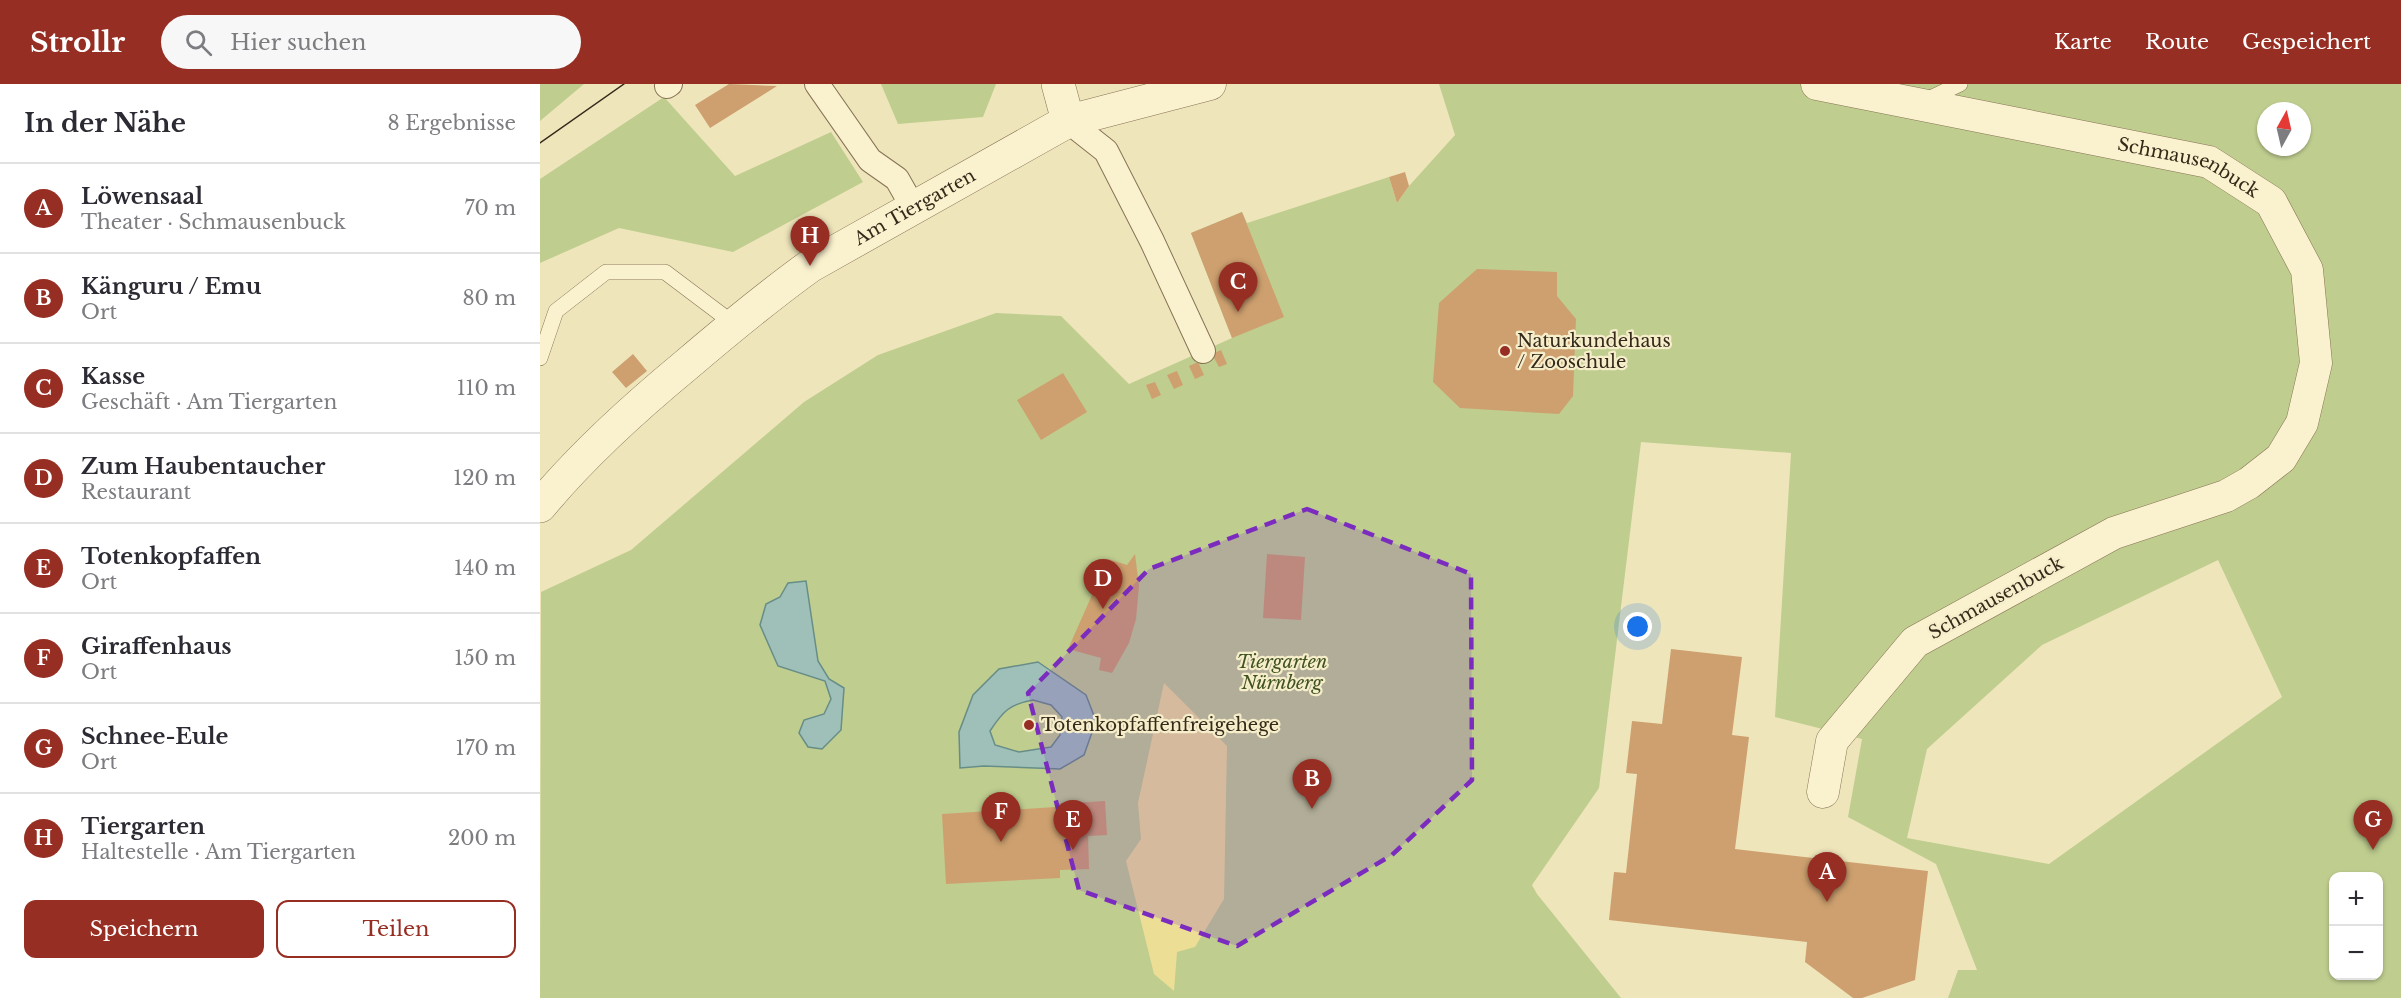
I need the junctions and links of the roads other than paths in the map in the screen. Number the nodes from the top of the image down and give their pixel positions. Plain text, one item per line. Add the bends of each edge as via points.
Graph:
1 (817, 84) edge
2 (1058, 84) edge
3 (1210, 84) edge
4 (1817, 84) edge
5 (1960, 84) edge
6 (1917, 104) junction
7 (1068, 121) junction
8 (914, 210) junction
9 (734, 324) junction
10 (1203, 351) dead end
11 (540, 358) edge
12 (540, 506) edge
13 (1823, 792) dead end

1 - 8 street via 870,160 897,179
2 - 7 street
3 - 7 street
4 - 6 street, Schmausenbuck
5 - 6 lane
6 - 13 street, Schmausenbuck via 2209,162 2271,202 2307,270 2316,363 2302,423 2281,458 2249,483 2226,496 2114,533 1915,642 1832,741
7 - 8 street, Am Tiergarten
7 - 10 street via 1106,151
8 - 9 street, Am Tiergarten via 810,266
9 - 11 lane via 665,272 606,272 556,311
9 - 12 street, Am Tiergarten via 595,446

